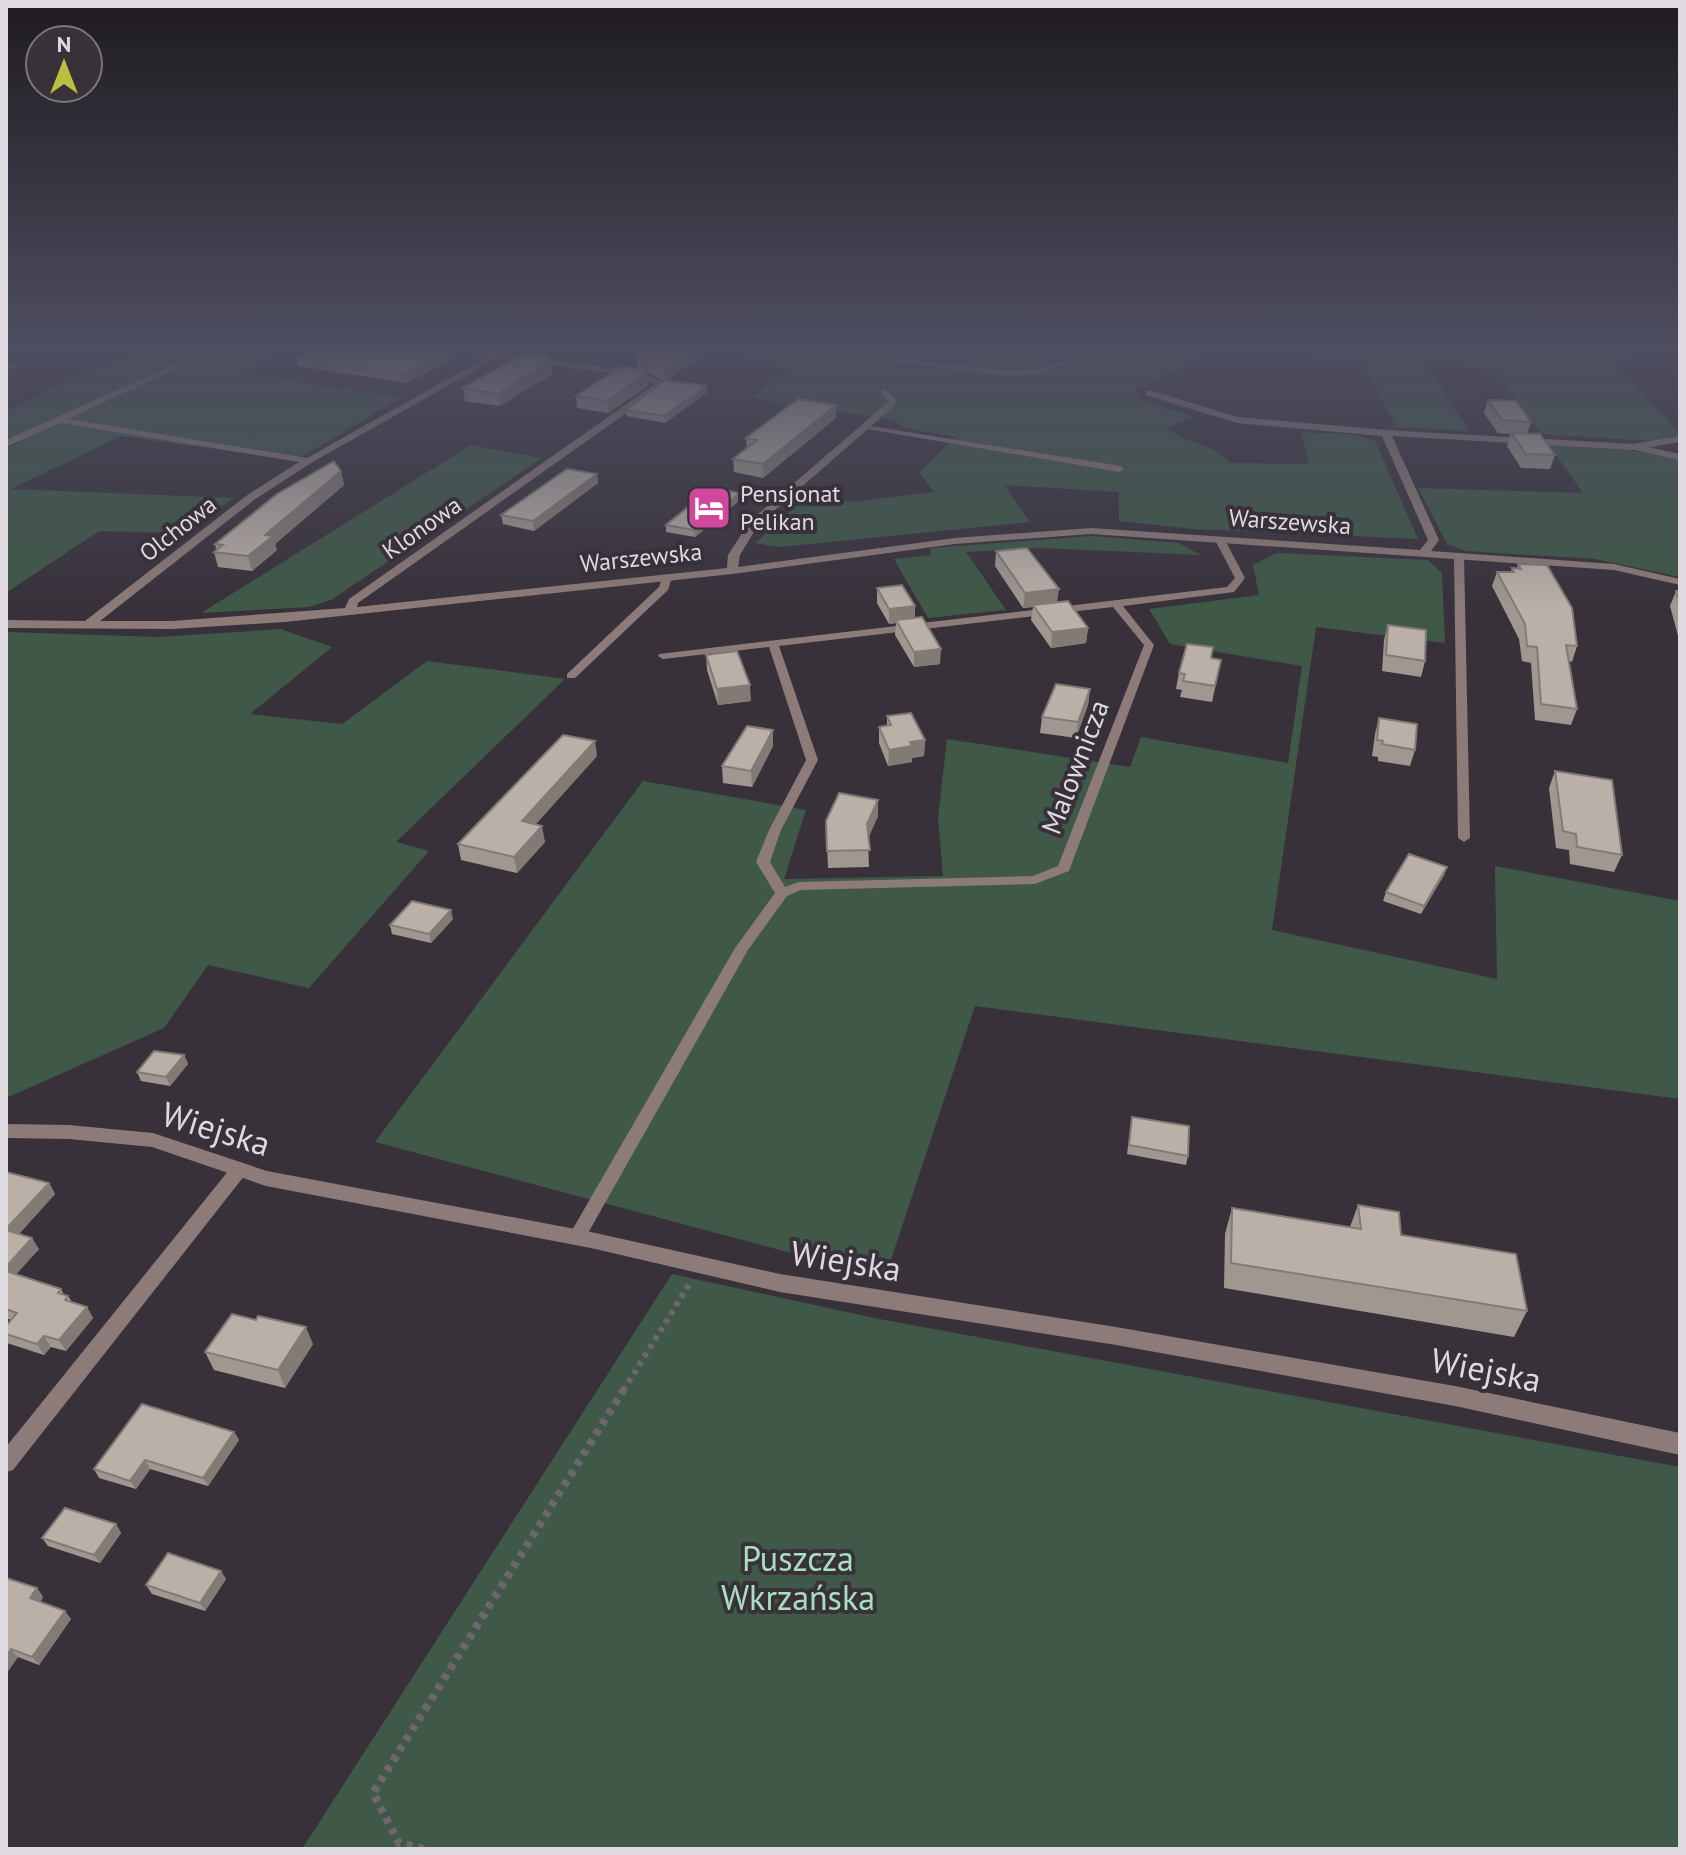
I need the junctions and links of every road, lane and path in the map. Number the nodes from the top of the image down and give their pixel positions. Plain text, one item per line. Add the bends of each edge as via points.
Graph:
1 (24, 436) edge
2 (153, 436) edge
3 (353, 436) edge
4 (588, 436) edge
5 (857, 436) edge
6 (919, 436) edge
7 (1387, 436) edge
8 (1431, 436) edge
9 (1680, 439) edge
10 (6, 444) edge
11 (1633, 447) junction
12 (1680, 457) edge
13 (308, 461) junction
14 (1120, 469) dead end
15 (1220, 540) junction
16 (1424, 552) junction
17 (1459, 556) junction
18 (732, 571) junction
19 (667, 577) junction
20 (1680, 582) edge
21 (1116, 604) junction
22 (350, 612) junction
23 (6, 624) edge
24 (86, 626) junction
25 (773, 643) junction
26 (663, 656) dead end
27 (571, 676) dead end
28 (1464, 838) dead end
29 (782, 893) junction
30 (6, 1131) edge
31 (239, 1170) junction
32 (577, 1237) junction
33 (701, 1265) junction
34 (1680, 1444) edge
35 (6, 1463) edge
36 (424, 1849) edge

1 - 10 street
2 - 13 street
3 - 13 street, Olchowa
4 - 22 street, Klonowa via 353,601
5 - 18 street via 754,523 734,555
6 - 14 lane
7 - 16 street via 1434,540
8 - 11 street
9 - 11 street
11 - 12 lane
13 - 24 street, Olchowa via 250,498
15 - 16 street, Warszewska
15 - 18 street, Warszewska via 1091,531 955,541
15 - 21 lane via 1240,578 1230,590
16 - 17 street, Warszewska
17 - 20 street, Warszewska via 1614,567
17 - 28 lane
18 - 19 street, Warszewska
19 - 22 street, Warszewska
19 - 27 lane via 664,588
21 - 25 lane
21 - 29 lane, Malownicza via 1149,645 1064,868 1035,880 799,886
22 - 24 street, Warszewska via 220,623
23 - 24 street, Warszewska
25 - 26 lane
25 - 29 lane via 812,760 763,862
29 - 32 lane via 742,948
30 - 31 street, Wiejska via 153,1140
31 - 32 street, Wiejska
31 - 35 lane
32 - 33 street, Wiejska
33 - 34 street, Wiejska via 780,1283 1455,1396
33 - 36 path via 373,1793 399,1843

